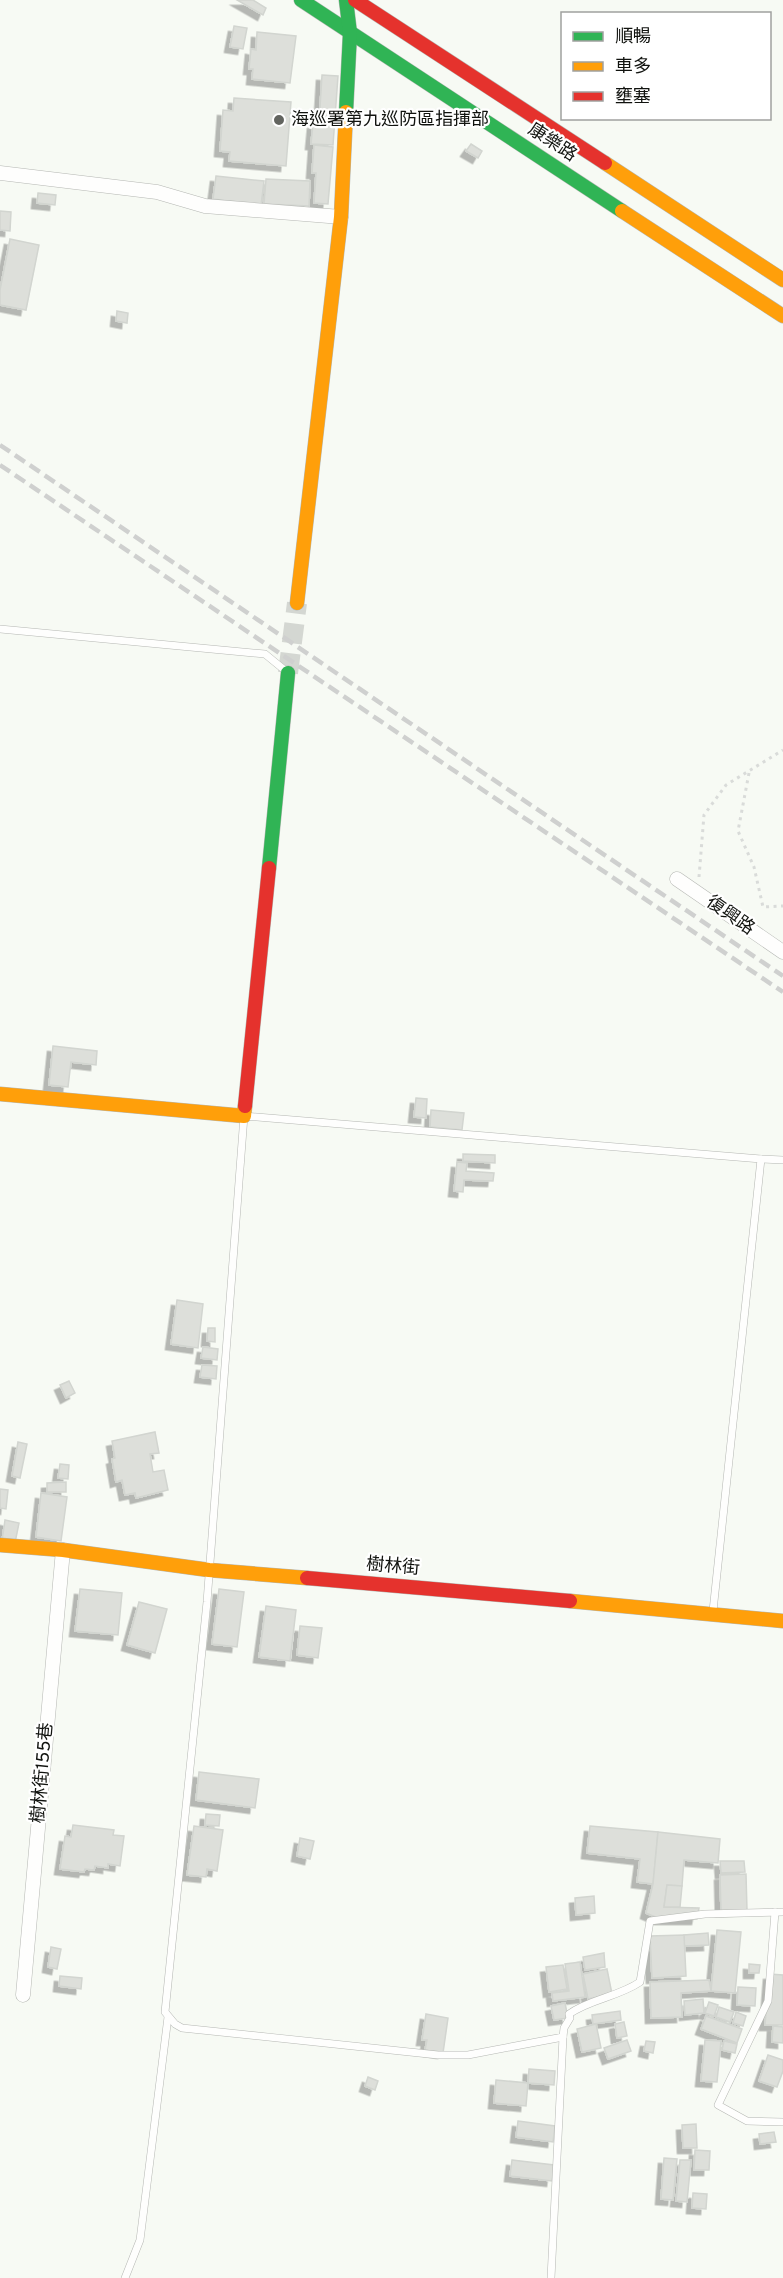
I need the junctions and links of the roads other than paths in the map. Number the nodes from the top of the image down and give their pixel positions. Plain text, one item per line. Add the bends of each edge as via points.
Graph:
1 (301, 0) edge
2 (346, 0) edge
3 (355, 0) edge
4 (350, 33) junction
5 (0, 173) edge
6 (340, 217) junction
7 (777, 291) edge
8 (783, 316) edge
9 (297, 603) tunnel mouth
10 (0, 629) edge
11 (288, 673) joint
12 (677, 879) dead end
13 (783, 952) edge
14 (0, 1094) edge
15 (244, 1116) junction
16 (761, 1159) junction
17 (783, 1160) edge
18 (0, 1545) edge
19 (63, 1551) junction
20 (209, 1570) junction
21 (713, 1612) junction
22 (783, 1621) edge
23 (779, 1912) edge
24 (23, 1995) dead end
25 (168, 2018) junction
26 (563, 2037) junction
27 (783, 2122) edge
28 (125, 2278) edge
29 (551, 2278) edge

1 - 4 street, 康樂路
2 - 4 street
3 - 7 street, 康樂路
4 - 6 street
4 - 7 street, 康樂路
5 - 6 street via 157,192 205,206
6 - 9 street
7 - 8 street, 康樂路
10 - 11 lane via 265,654
11 - 15 street
12 - 13 street, 復興路
14 - 15 street
15 - 16 lane
15 - 20 lane
16 - 17 lane
16 - 21 lane
18 - 19 street, 樹林街
19 - 20 street, 樹林街
19 - 24 street, 樹林街155巷
20 - 21 street, 樹林街
20 - 25 lane via 165,2012
21 - 22 street, 樹林街
23 - 26 lane via 705,1914 650,1921 640,1982 620,1994 577,2008 569,2014
23 - 27 lane via 768,2001 718,2105 747,2121
25 - 26 lane via 182,2028 438,2055 468,2055
25 - 28 lane via 140,2240
26 - 29 lane

